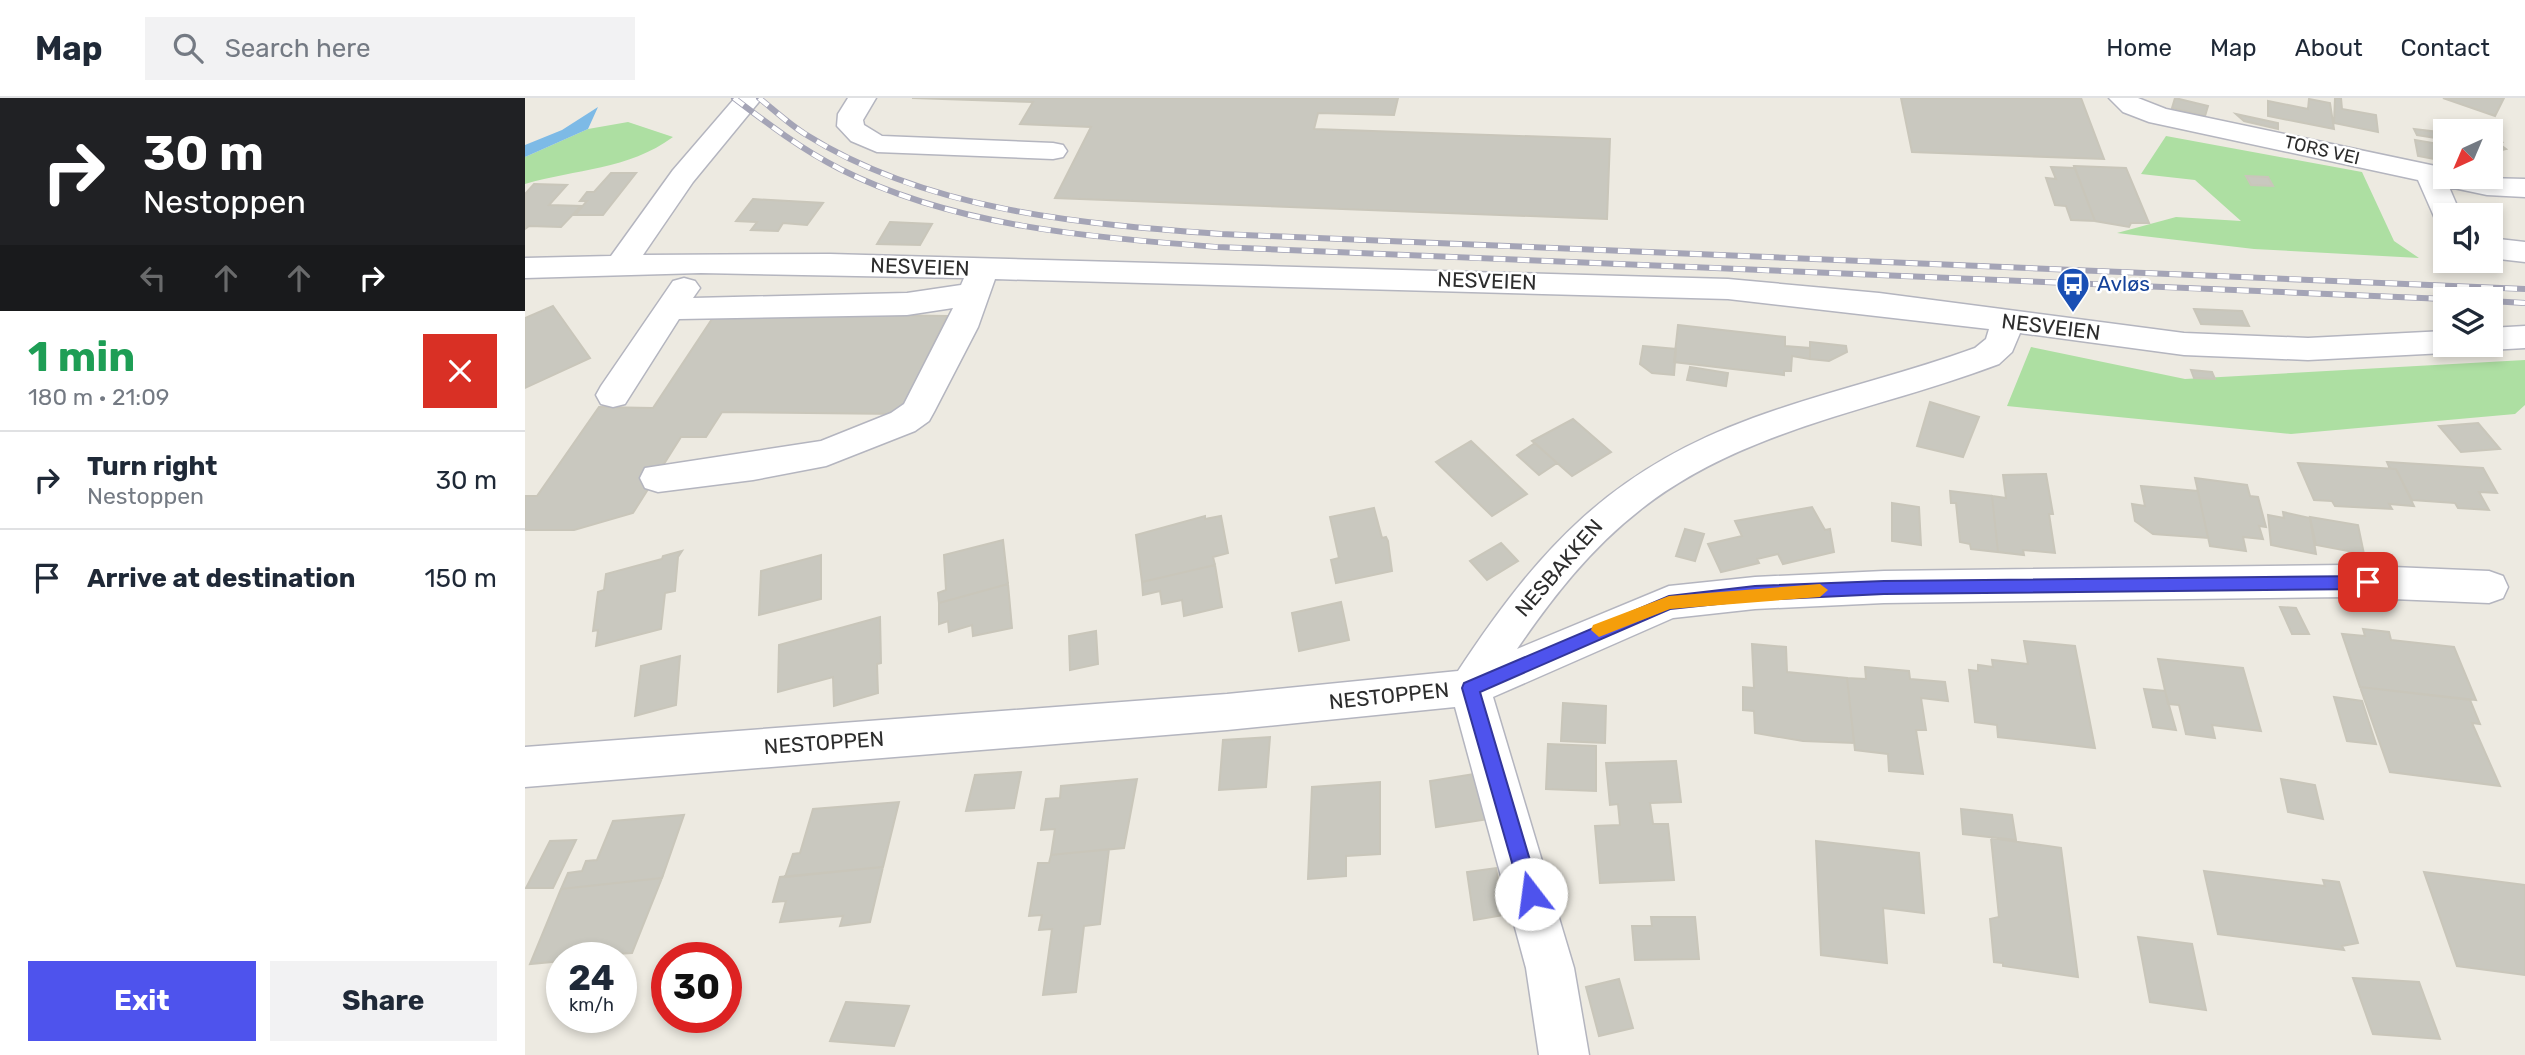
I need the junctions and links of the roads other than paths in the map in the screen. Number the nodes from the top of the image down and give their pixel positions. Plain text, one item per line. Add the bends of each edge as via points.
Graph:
1 (749, 98) edge
2 (863, 98) edge
3 (2122, 98) edge
4 (1053, 151) dead end
5 (2430, 174) junction
6 (2522, 192) edge
7 (2441, 203) edge
8 (2503, 249) edge
9 (2525, 252) edge
10 (701, 263) junction
11 (620, 265) junction
12 (525, 268) edge
13 (979, 282) junction
14 (670, 309) junction
15 (2008, 321) junction
16 (2525, 337) edge
17 (2503, 338) edge
18 (2433, 343) edge
19 (613, 395) dead end
20 (658, 478) dead end
21 (2489, 587) dead end
22 (1470, 688) junction
23 (525, 766) edge
24 (1564, 1055) edge

1 - 11 street via 683,176
2 - 4 street via 849,115 849,123 853,131 877,144
3 - 5 street, TORS VEI via 2159,116
5 - 6 street, TORS VEI
5 - 7 street
8 - 9 street
10 - 11 street, NESVEIEN
10 - 13 street, NESVEIEN
10 - 14 street
11 - 12 street, NESVEIEN
13 - 14 street via 907,304
13 - 15 street, NESVEIEN via 1728,289
13 - 20 street via 963,327 917,412 903,422 826,453
14 - 19 street
15 - 18 street, NESVEIEN via 2184,344 2308,349
15 - 22 street, NESBAKKEN via 2000,344 1987,356 1766,427 1661,474 1607,513 1556,566 1516,614
16 - 17 street
21 - 22 street, NESTOPPEN via 2344,581 1884,587 1743,594 1669,602
22 - 23 street, NESTOPPEN via 1227,712
22 - 24 street via 1551,968

